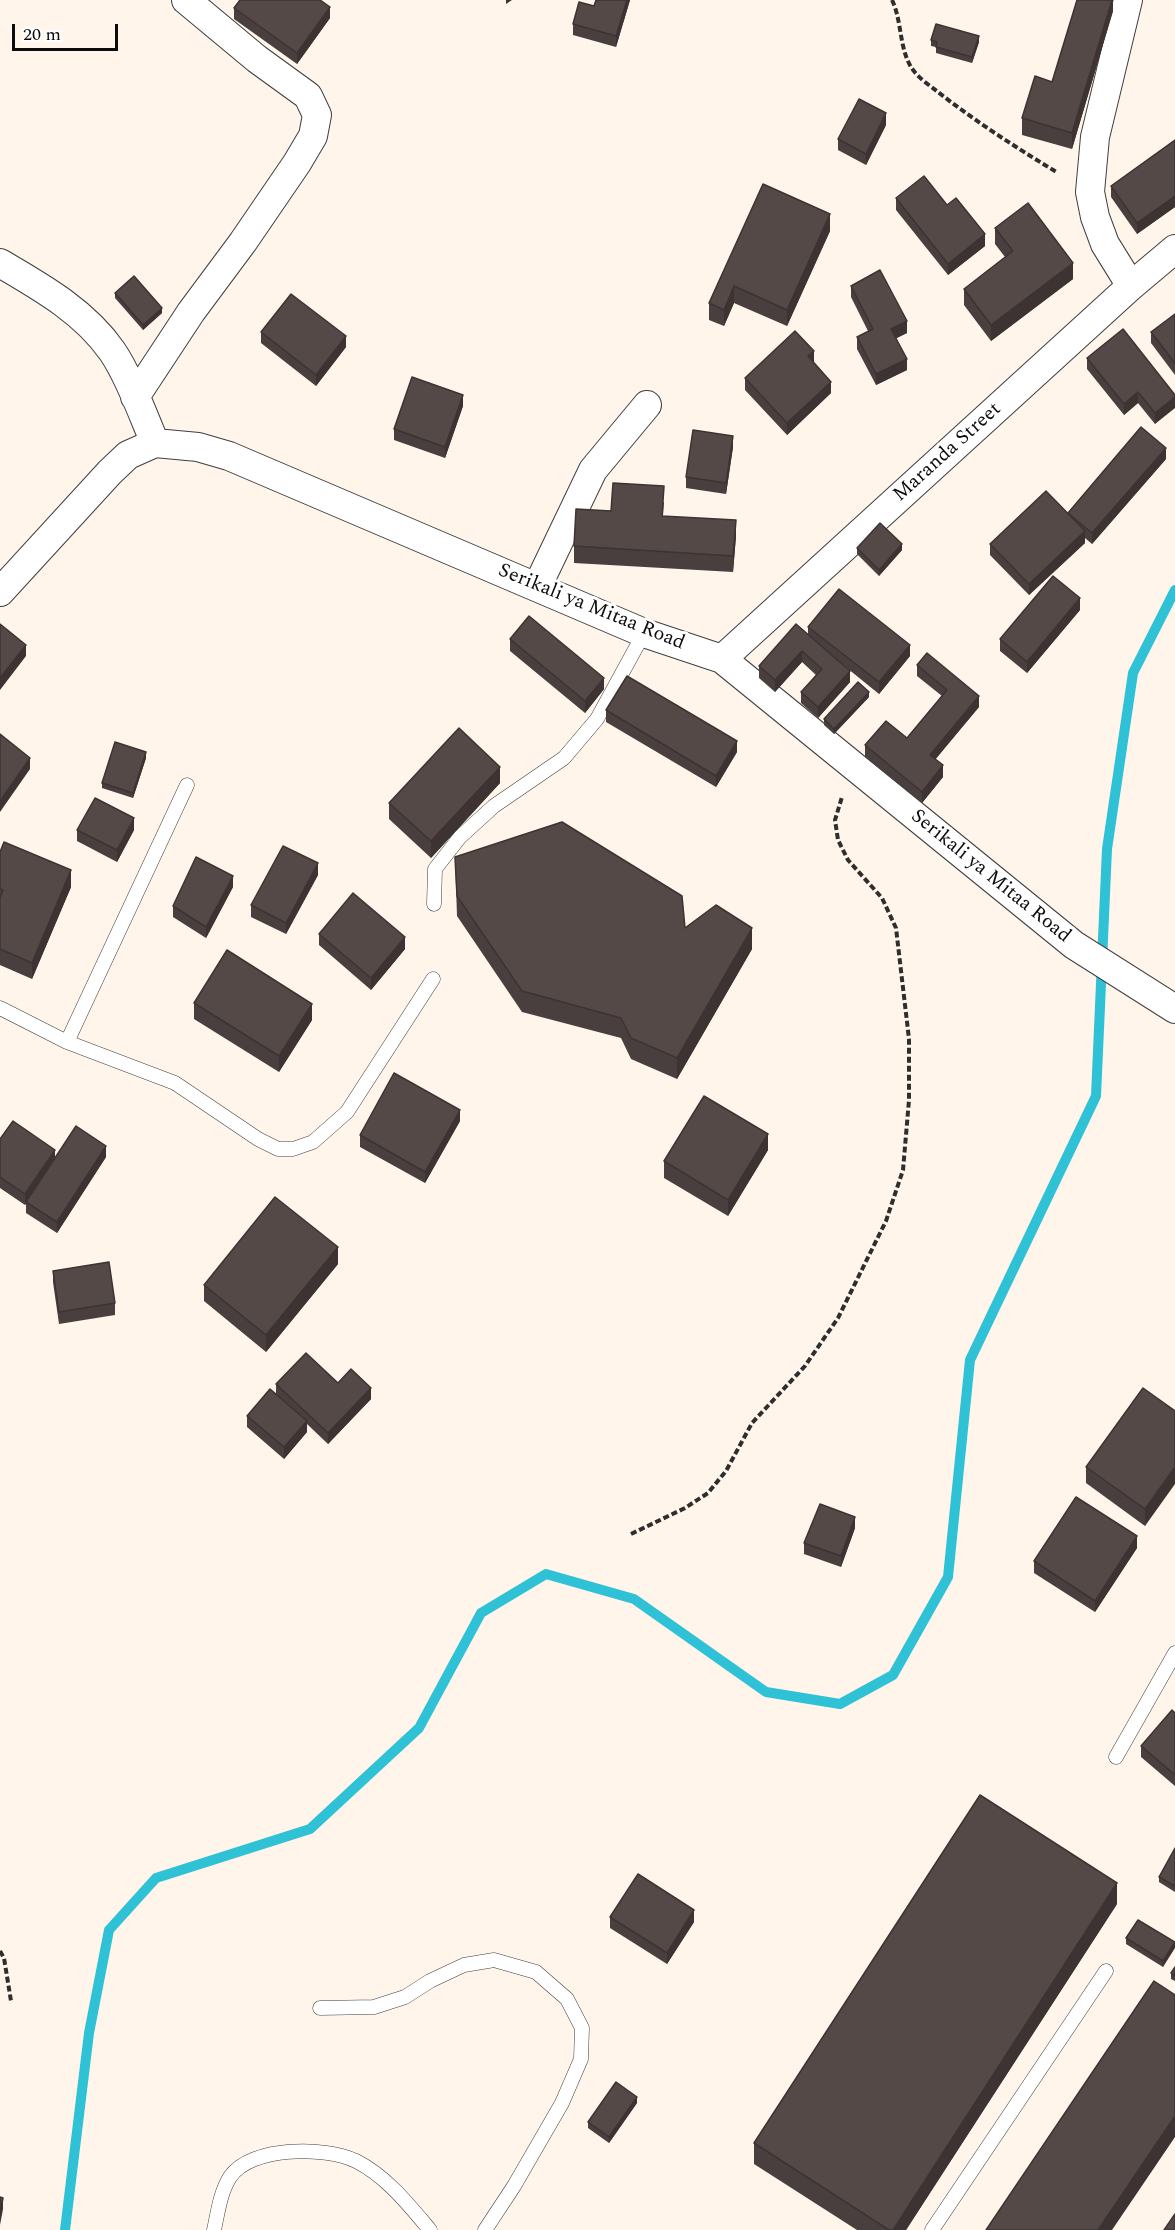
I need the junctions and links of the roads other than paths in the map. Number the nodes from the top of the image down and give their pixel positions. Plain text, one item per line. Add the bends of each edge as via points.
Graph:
1 (186, 0) edge
2 (1128, 0) edge
3 (1175, 249) edge
4 (0, 263) edge
5 (1131, 286) junction
6 (135, 397) junction
7 (647, 405) dead end
8 (156, 443) junction
9 (537, 587) junction
10 (0, 592) edge
11 (644, 633) junction
12 (722, 659) junction
13 (187, 784) dead end
14 (434, 904) dead end
15 (433, 979) dead end
16 (0, 1008) edge
17 (1175, 1009) edge
18 (67, 1042) junction
19 (1175, 1653) edge
20 (1116, 1757) dead end
21 (1106, 1971) dead end
22 (320, 2008) dead end
23 (214, 2230) edge
24 (430, 2230) edge
25 (485, 2230) edge
26 (932, 2230) edge

1 - 6 street via 308,96 317,115 313,136 297,163
2 - 5 street via 1095,137 1090,192 1105,244
3 - 5 street, Maranda Street
4 - 6 street via 85,320 112,352
5 - 12 street, Maranda Street
6 - 8 street
7 - 9 street via 593,470
8 - 9 street, Serikali ya Mitaa Road via 198,447 229,456
8 - 10 street via 129,455 110,472
9 - 11 street, Serikali ya Mitaa Road
11 - 12 street, Serikali ya Mitaa Road
11 - 14 lane via 597,719 564,758 494,806 460,837 435,869
12 - 17 street, Serikali ya Mitaa Road via 1074,945
13 - 18 lane
15 - 18 lane via 347,1112 313,1142 293,1149 278,1149 258,1139 175,1083
16 - 18 lane
19 - 20 lane
21 - 26 lane
22 - 25 lane via 374,2007 405,1997 464,1965 494,1960 536,1972 567,1999 582,2028 580,2059 562,2103
23 - 24 lane via 221,2198 230,2177 241,2165 258,2156 317,2151 355,2161 396,2189

